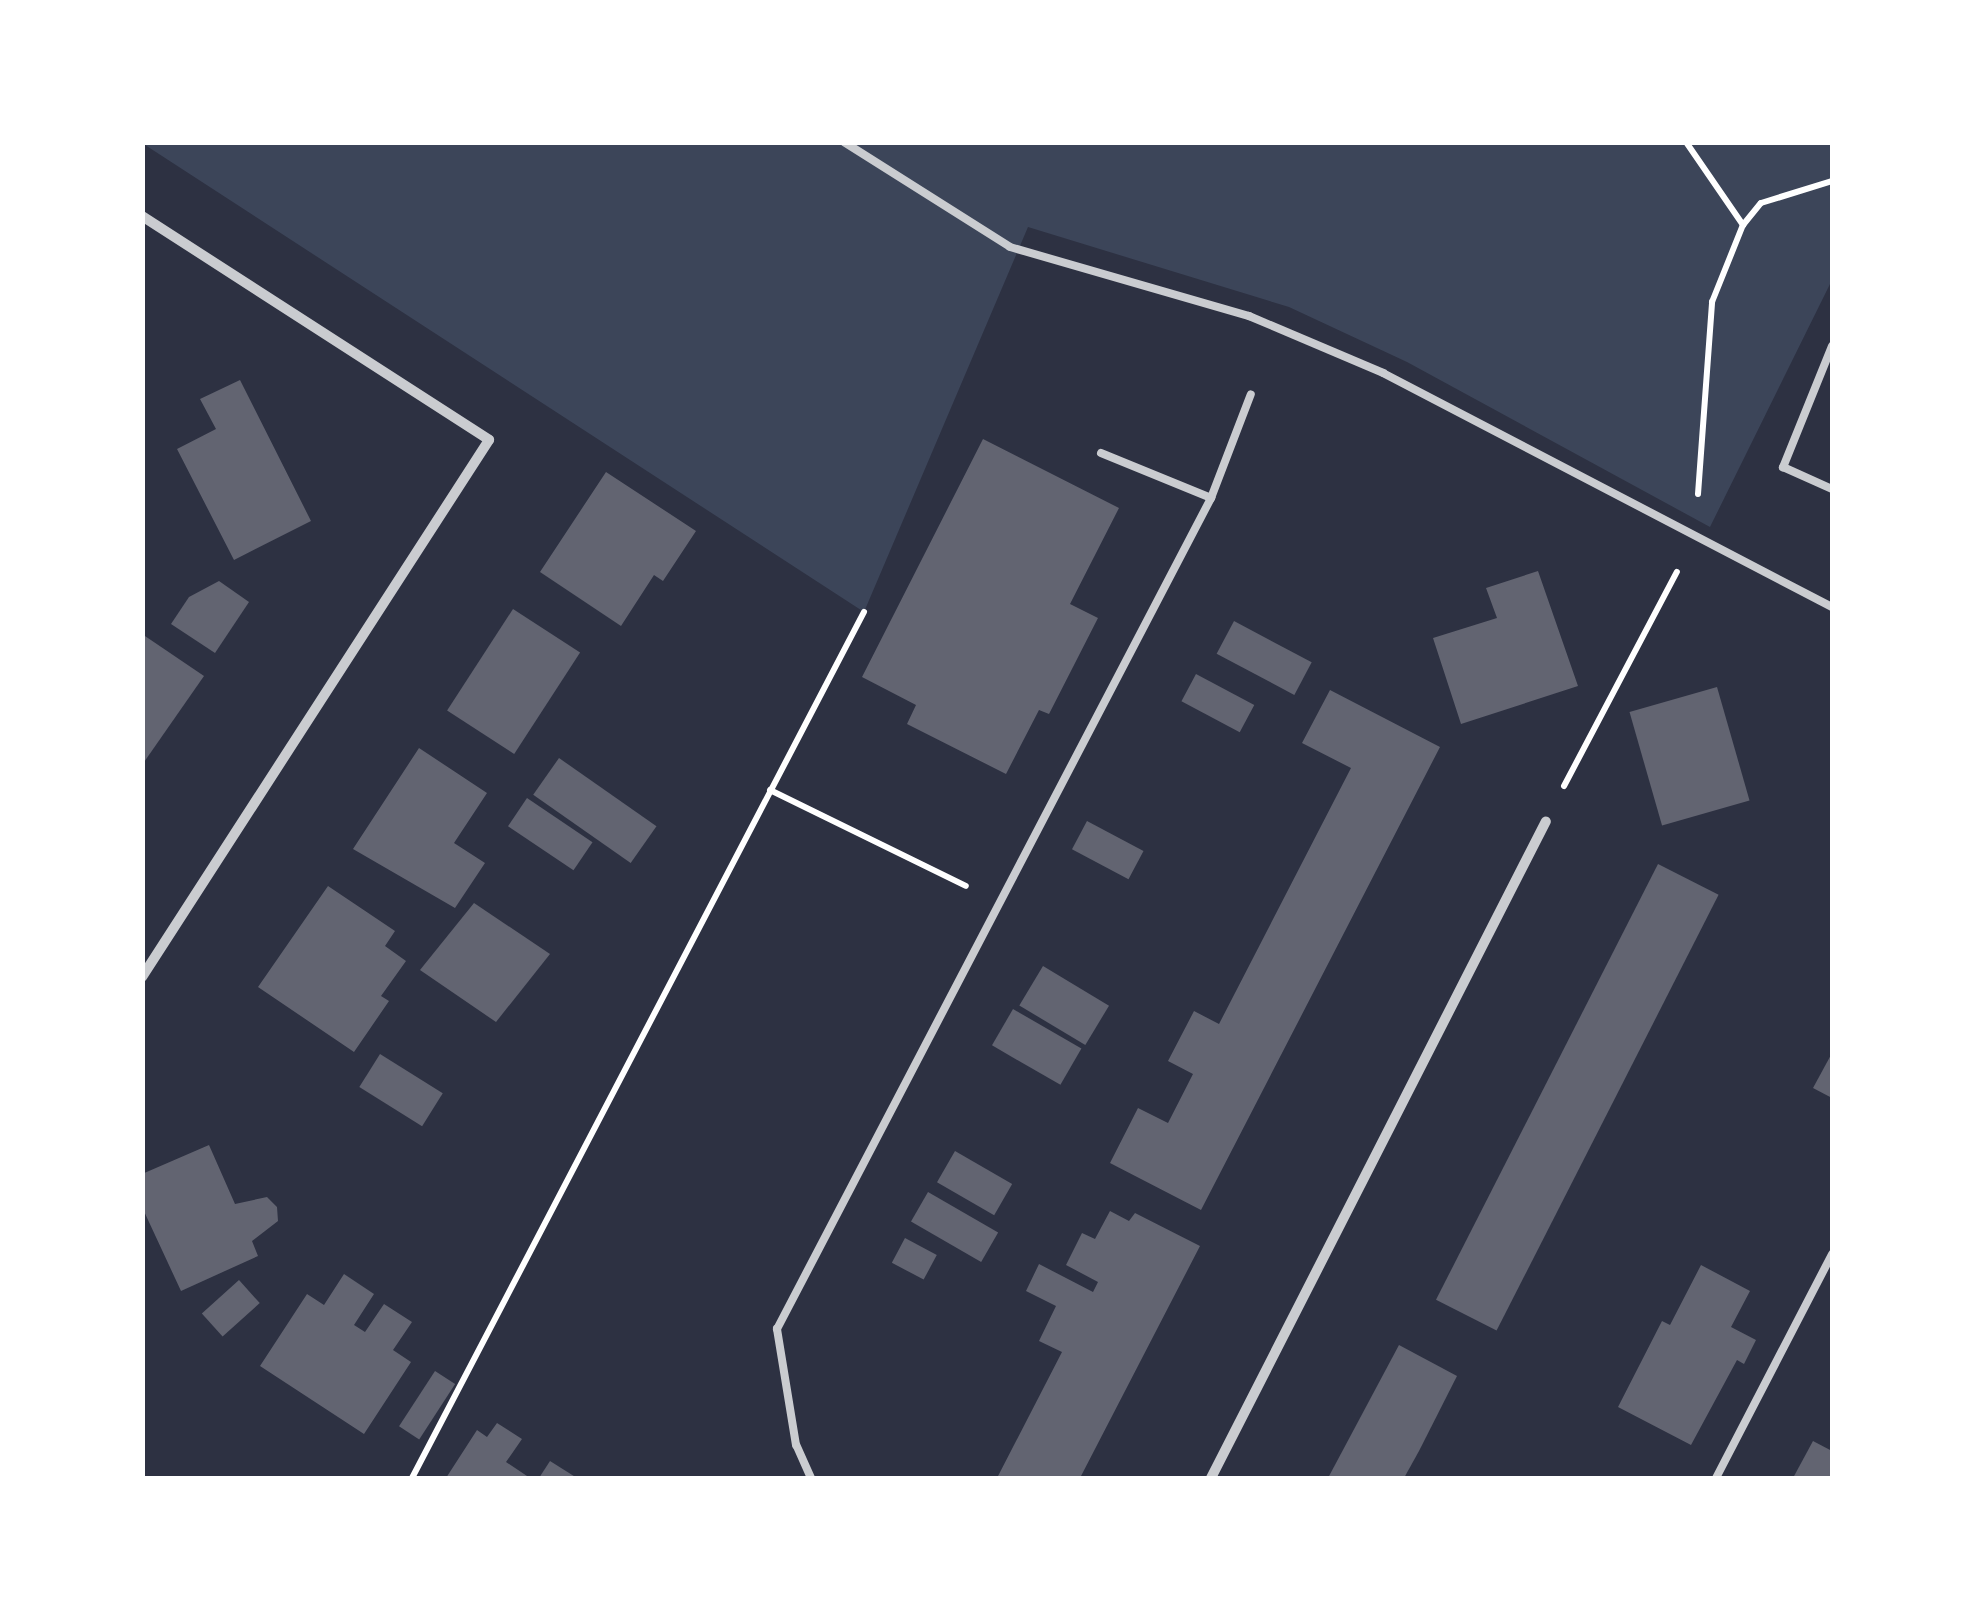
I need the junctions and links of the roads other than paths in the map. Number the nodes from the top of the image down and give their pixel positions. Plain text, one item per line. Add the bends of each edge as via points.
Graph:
1 (844, 142) edge
2 (142, 216) edge
3 (1832, 346) edge
4 (1251, 394) dead end
5 (1101, 453) dead end
6 (1832, 489) edge
7 (1211, 498) junction
8 (1832, 607) edge
9 (1546, 821) dead end
10 (142, 977) edge
11 (1832, 1254) edge
12 (811, 1478) edge
13 (1211, 1478) edge
14 (1716, 1478) edge

1 - 8 lane via 1010,247 1249,316 1383,373
2 - 10 street via 490,440
3 - 6 lane via 1784,467
4 - 7 lane
5 - 7 lane
7 - 12 lane via 777,1329 796,1444
9 - 13 street
11 - 14 lane

